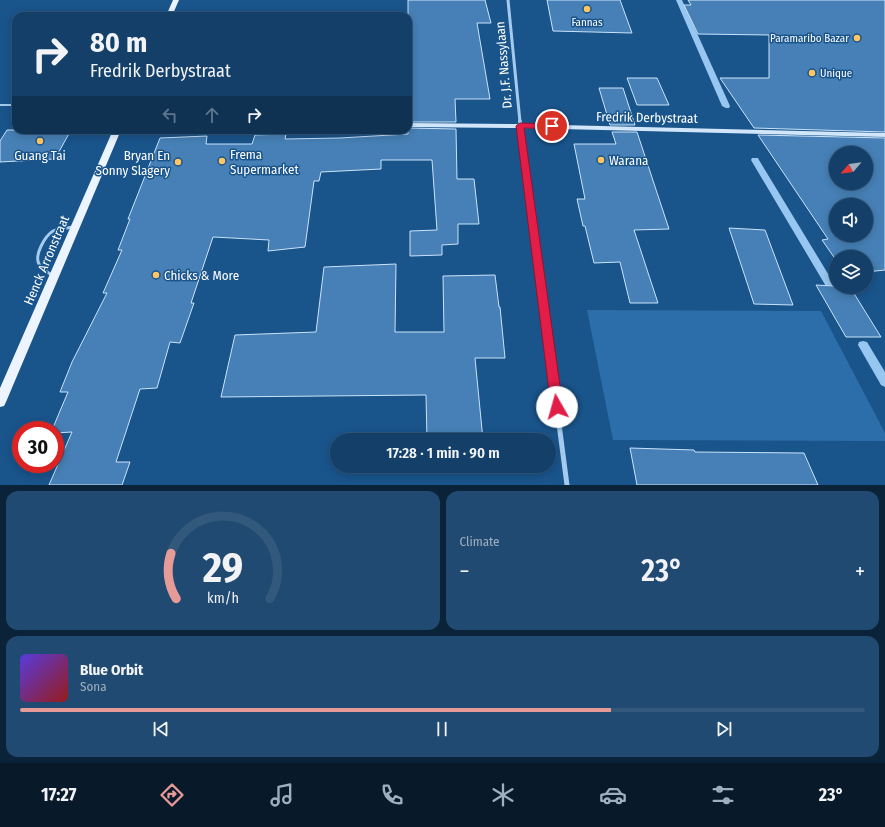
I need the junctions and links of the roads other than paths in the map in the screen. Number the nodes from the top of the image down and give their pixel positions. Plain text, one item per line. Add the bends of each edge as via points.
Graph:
1 (176, 0) edge
2 (508, 0) edge
3 (171, 12) edge
4 (0, 106) edge
5 (12, 106) edge
6 (412, 125) edge
7 (520, 126) junction
8 (115, 134) edge
9 (885, 134) edge
10 (76, 227) junction
11 (54, 277) junction
12 (0, 402) edge
13 (567, 485) edge

1 - 3 main road
2 - 7 street, Dr. J.F. Nassylaan
4 - 5 lane
6 - 7 main road, Fredrik Derbystraat
7 - 9 main road, Fredrik Derbystraat
7 - 13 street, Dr. J.F. Nassylaan
8 - 10 main road, Henck Arronstraat
10 - 11 main road, Henck Arronstraat
10 - 11 lane via 58,228 50,232 39,252 39,264
11 - 12 main road, Henck Arronstraat

